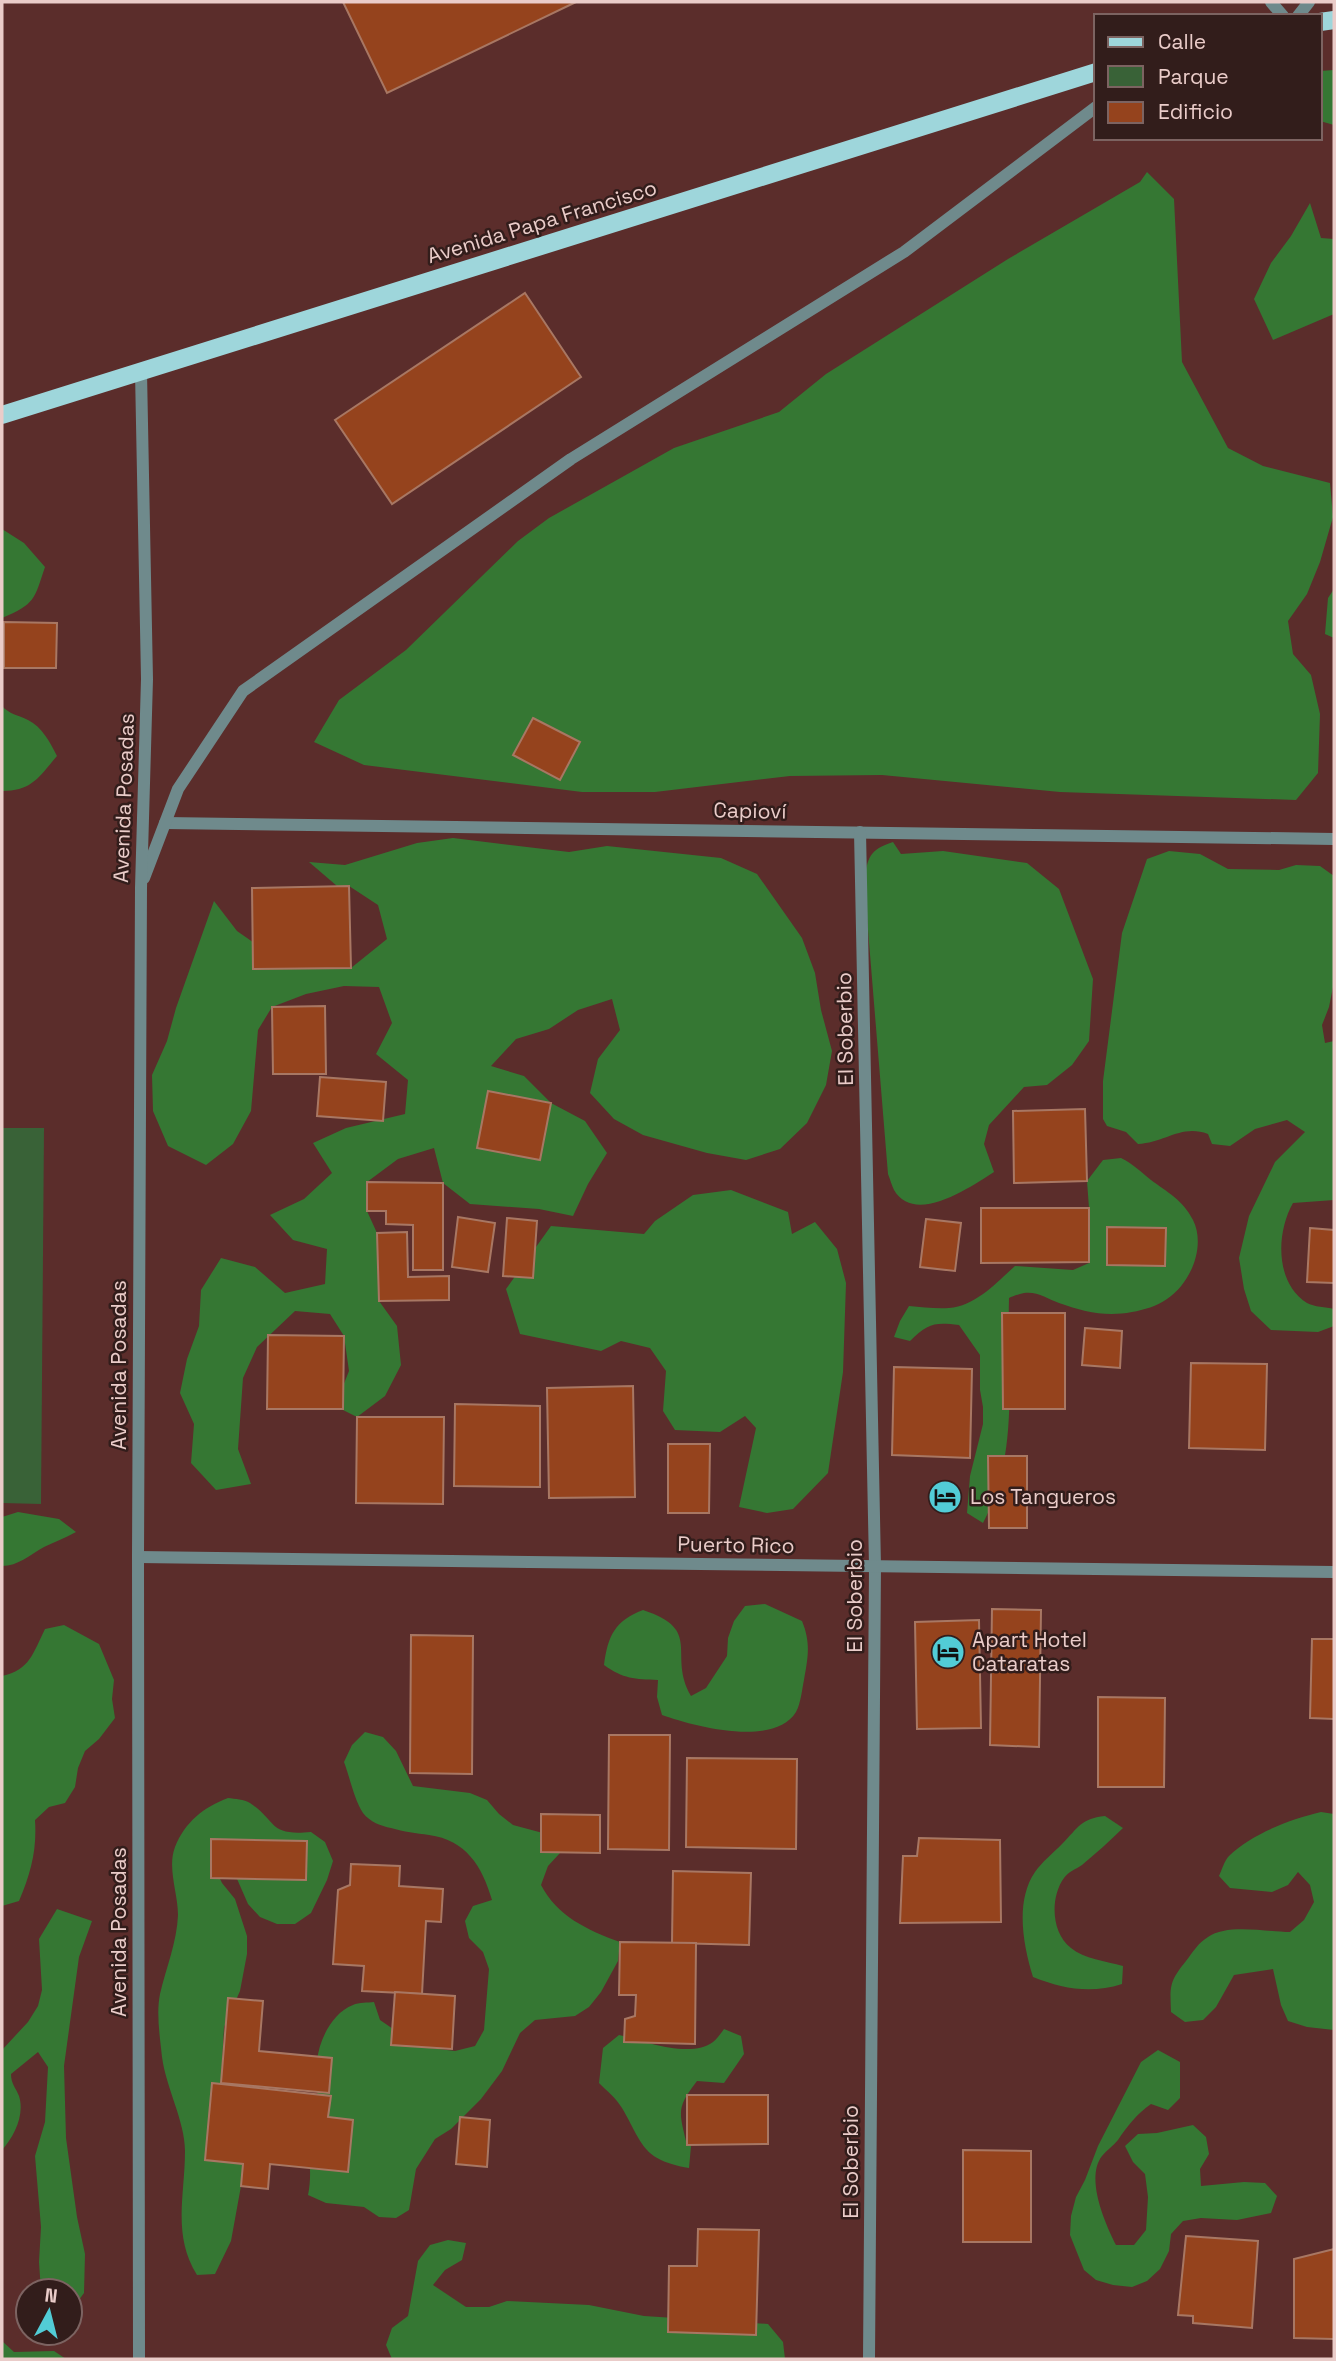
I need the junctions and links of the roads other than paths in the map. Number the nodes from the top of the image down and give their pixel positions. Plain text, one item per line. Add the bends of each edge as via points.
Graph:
1 (1094, 73) edge
2 (1094, 109) edge
3 (141, 372) junction
4 (2, 415) edge
5 (165, 823) junction
6 (860, 832) junction
7 (1334, 839) edge
8 (141, 888) junction
9 (138, 1557) junction
10 (875, 1566) junction
11 (1334, 1572) edge
12 (139, 2359) edge
13 (869, 2359) edge

1 - 3 main road, Avenida Papa Francisco
2 - 5 street via 904,252 571,459 243,691 178,789
3 - 4 main road, Avenida Papa Francisco
3 - 8 street, Avenida Posadas via 147,679
5 - 6 street, Capioví
5 - 8 street
6 - 7 street, Capioví
6 - 10 street, El Soberbio
8 - 9 street, Avenida Posadas
9 - 10 street, Puerto Rico
9 - 12 street, Avenida Posadas
10 - 11 street, Puerto Rico
10 - 13 street, El Soberbio

